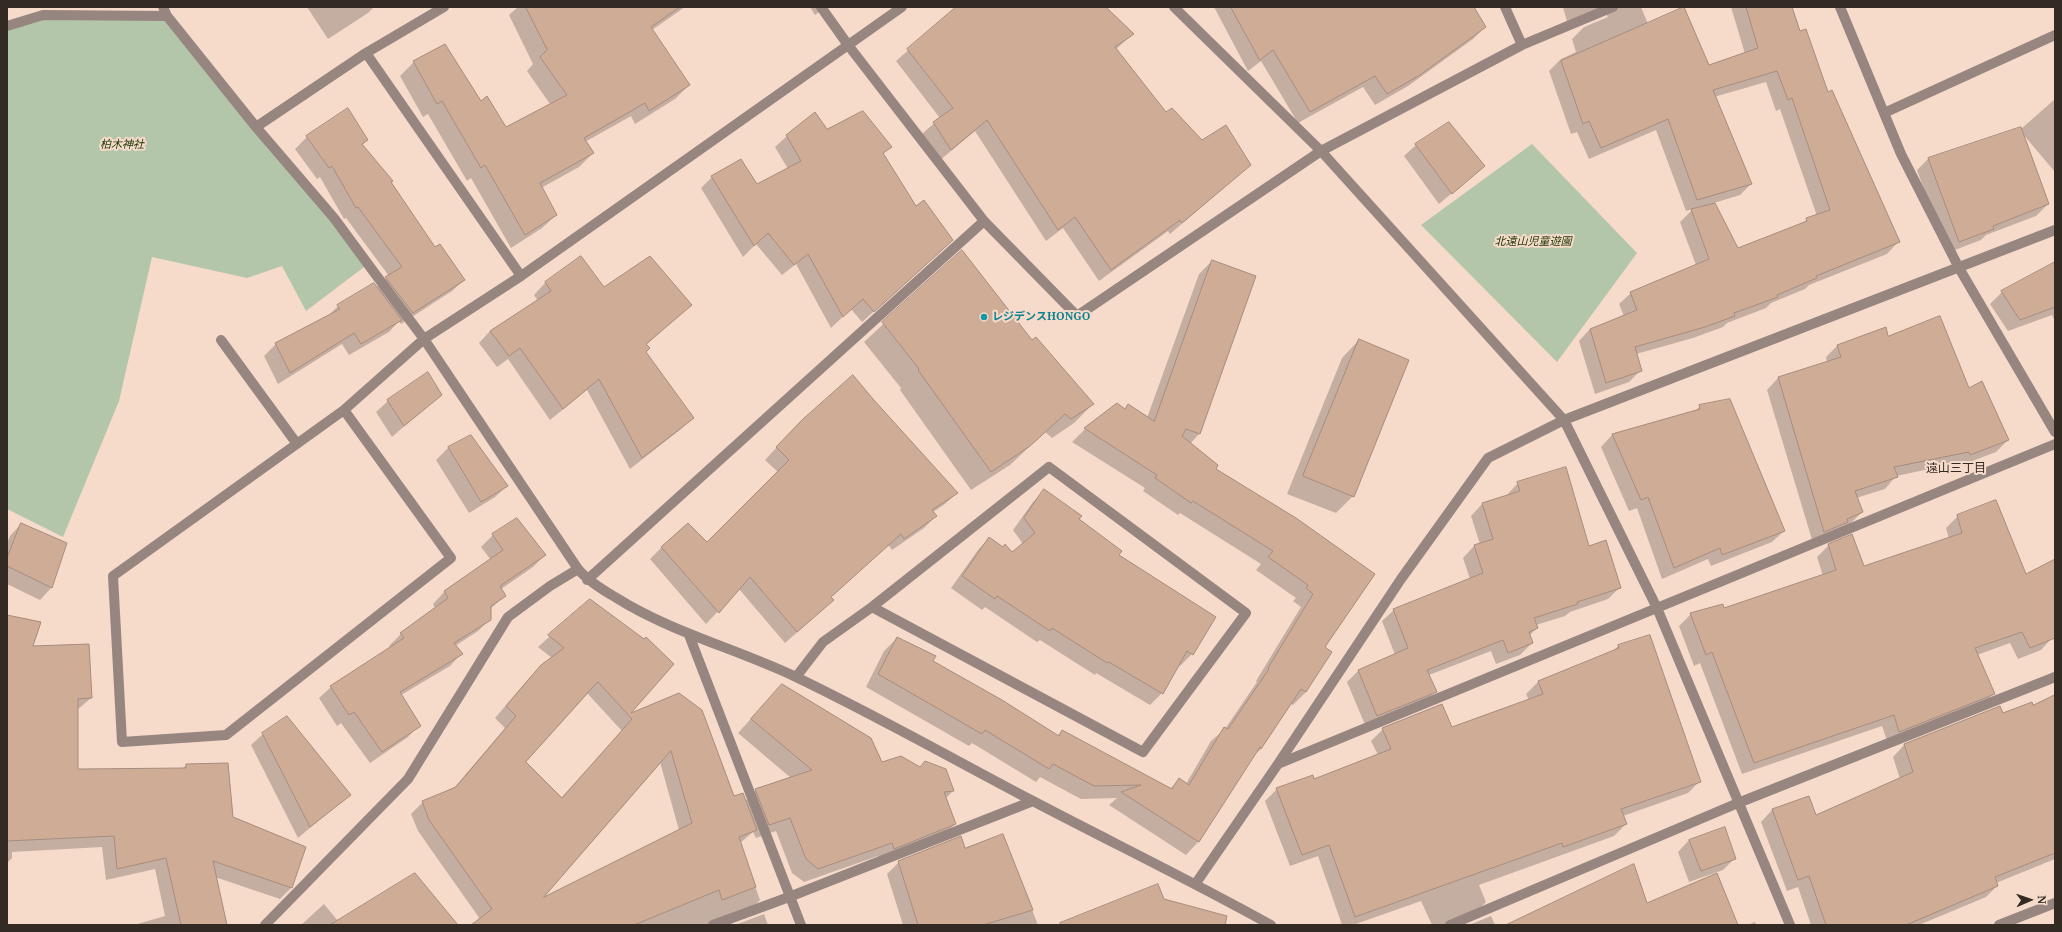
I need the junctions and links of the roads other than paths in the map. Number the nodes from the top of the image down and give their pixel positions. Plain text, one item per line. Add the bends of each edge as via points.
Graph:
1 (444, 7) edge
2 (821, 7) edge
3 (902, 7) edge
4 (1174, 7) edge
5 (1505, 7) edge
6 (1613, 7) edge
7 (1840, 7) edge
8 (165, 12) edge
9 (7, 26) edge
10 (2055, 35) edge
11 (848, 45) junction
12 (1522, 46) junction
13 (366, 52) junction
14 (1884, 113) junction
15 (256, 126) junction
16 (1321, 151) junction
17 (984, 221) junction
18 (2055, 230) edge
19 (1959, 268) junction
20 (521, 276) junction
21 (424, 339) junction
22 (221, 340) dead end
23 (344, 410) junction
24 (1564, 420) junction
25 (2055, 432) edge
26 (297, 444) junction
27 (2055, 444) edge
28 (578, 569) junction
29 (587, 580) junction
30 (872, 607) junction
31 (1657, 608) junction
32 (689, 635) junction
33 (796, 677) junction
34 (2055, 677) edge
35 (1278, 764) junction
36 (1032, 801) junction
37 (1738, 803) junction
38 (1196, 883) junction
39 (789, 897) junction
40 (2055, 903) edge
41 (265, 925) edge
42 (713, 925) edge
43 (801, 925) edge
44 (1271, 925) edge
45 (1450, 925) edge
46 (1790, 925) edge
47 (1999, 925) edge

1 - 13 street
2 - 11 street
3 - 11 street
4 - 16 street
5 - 12 street
6 - 12 street
7 - 14 street
8 - 9 street via 43,15
8 - 15 street
10 - 14 street
11 - 17 street
11 - 20 street
12 - 16 street
13 - 15 street
13 - 20 street
14 - 19 street via 1901,154
15 - 21 street via 334,218
16 - 17 street via 1077,316
16 - 24 street
17 - 29 street
18 - 19 street
19 - 24 street
19 - 25 street
20 - 21 street
21 - 23 street
21 - 28 street
22 - 26 street
23 - 26 street
23 - 26 street via 451,558 226,735 122,742 113,576
24 - 31 street
24 - 35 street via 1488,458 1401,579
27 - 31 street
28 - 29 street
28 - 41 street via 508,617 408,779
29 - 32 street via 632,608
30 - 30 street via 1049,467 1246,613 1143,752
30 - 33 street via 823,642
31 - 35 street
31 - 37 street
32 - 33 street
32 - 39 street
33 - 36 street
34 - 37 street
35 - 38 street
36 - 38 street
36 - 39 street
37 - 45 street
37 - 46 street
38 - 44 street
39 - 42 street
39 - 43 street
40 - 47 street

